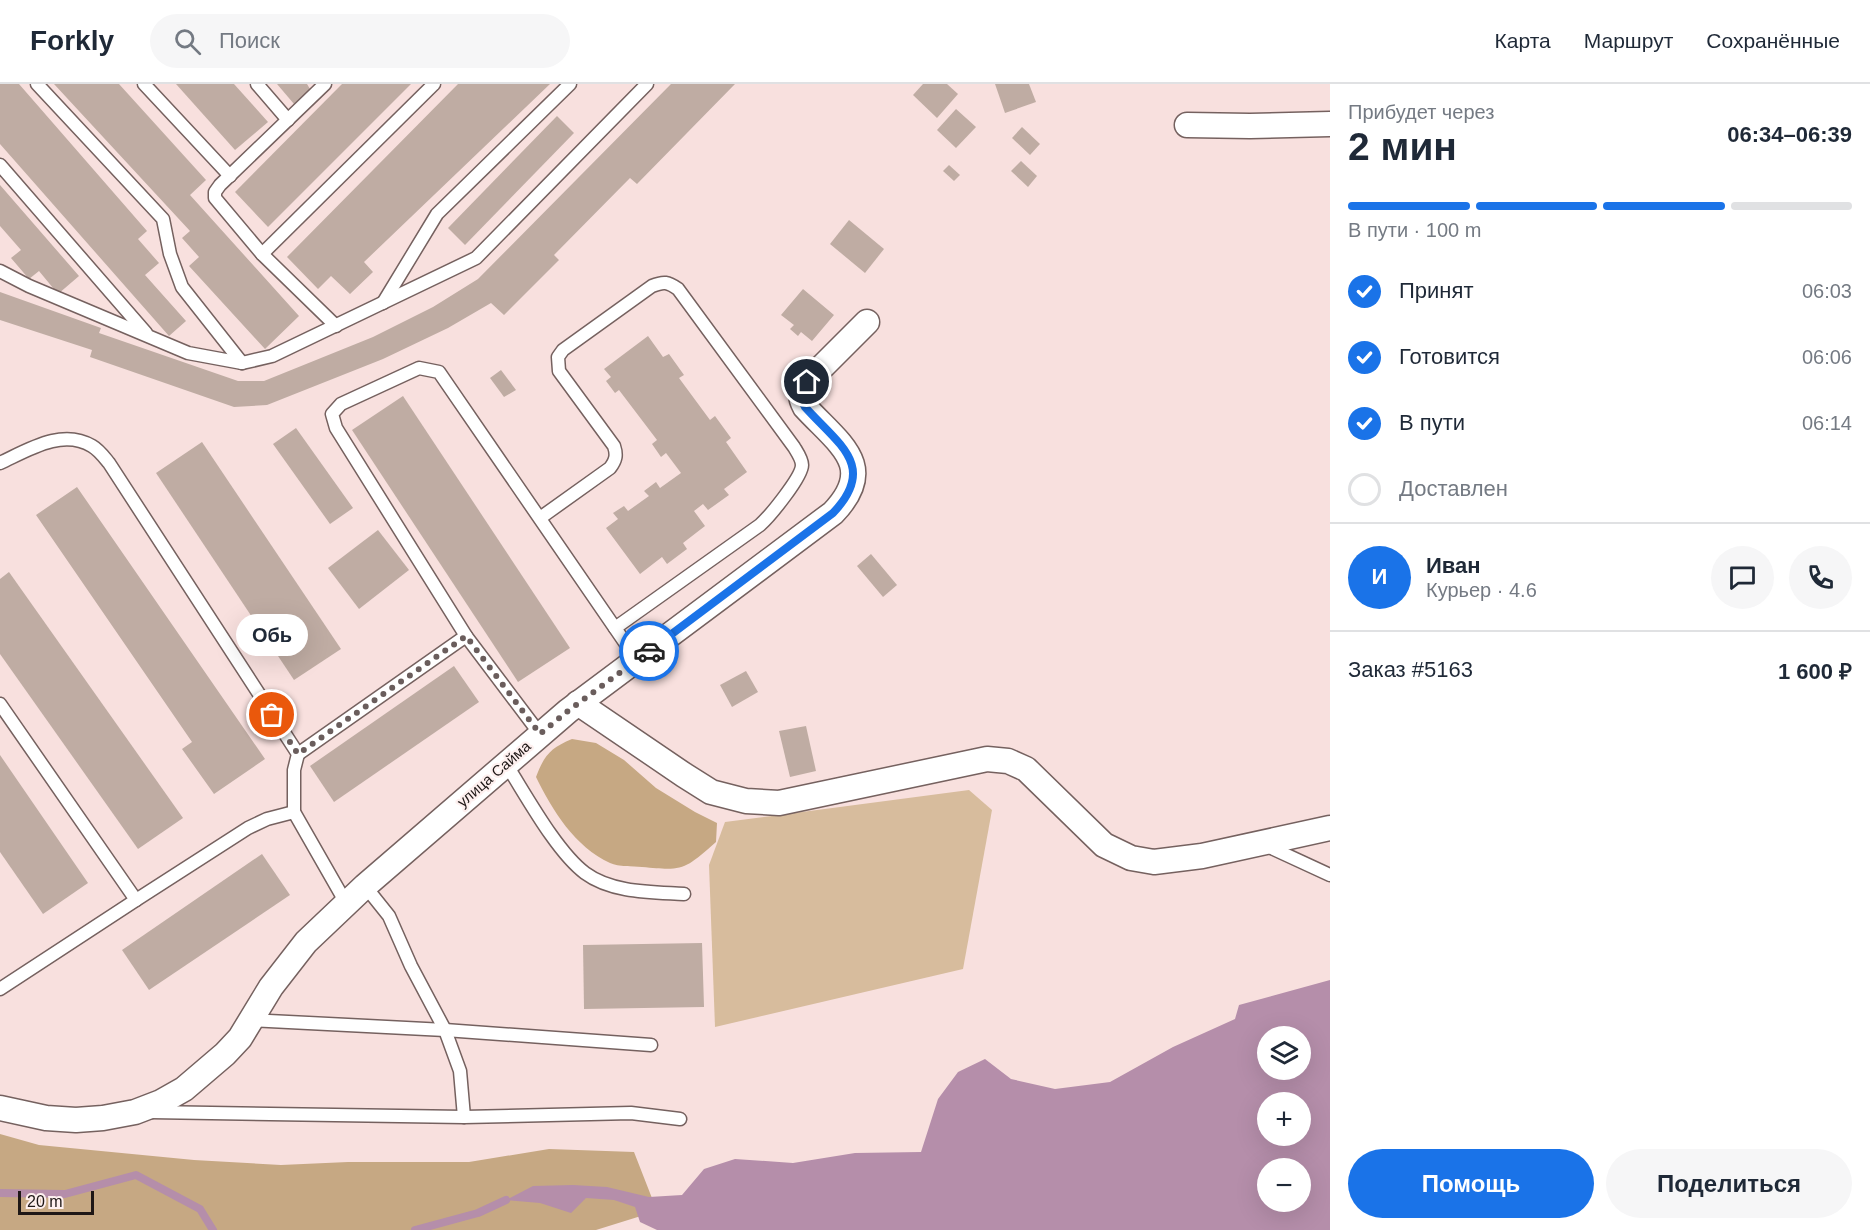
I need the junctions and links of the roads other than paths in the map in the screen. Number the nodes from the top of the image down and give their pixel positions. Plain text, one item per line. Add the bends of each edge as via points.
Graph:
1 (37, 84) edge
2 (144, 84) edge
3 (257, 84) edge
4 (325, 84) edge
5 (434, 84) edge
6 (570, 84) edge
7 (647, 84) edge
8 (288, 120) junction
9 (1330, 124) edge
10 (1187, 125) dead end
11 (0, 165) edge
12 (230, 176) junction
13 (262, 254) junction
14 (0, 271) edge
15 (382, 304) junction
16 (867, 321) dead end
17 (336, 326) junction
18 (149, 336) junction
19 (242, 363) junction
20 (0, 463) edge
21 (540, 518) junction
22 (615, 628) junction
23 (466, 636) junction
24 (637, 660) junction
25 (578, 703) junction
26 (0, 704) edge
27 (540, 734) junction
28 (298, 754) junction
29 (506, 764) junction
30 (294, 812) junction
31 (1330, 828) edge
32 (1261, 843) junction
33 (1330, 875) edge
34 (365, 886) junction
35 (684, 894) dead end
36 (136, 900) junction
37 (346, 903) junction
38 (0, 989) edge
39 (251, 1020) junction
40 (445, 1030) junction
41 (651, 1045) dead end
42 (0, 1108) edge
43 (135, 1112) junction
44 (465, 1117) junction
45 (680, 1119) dead end

1 - 19 lane via 163,219 182,288
2 - 12 lane
3 - 8 lane
4 - 8 lane
5 - 13 lane
6 - 15 lane via 437,214
7 - 15 lane via 476,258
8 - 12 lane
9 - 10 street
11 - 18 lane
12 - 13 lane via 215,192 215,198
13 - 17 lane
14 - 18 lane
15 - 17 lane
16 - 24 street, улица Сайма via 800,392 805,407 847,453 853,465 855,480 845,501
17 - 19 lane via 272,356
18 - 19 lane via 188,353
20 - 28 lane via 44,442 74,439 94,447 109,463
21 - 22 lane
21 - 22 lane via 615,462 614,446 559,371 558,357 652,286 669,283 788,438 802,465 799,475 760,525
21 - 23 lane via 439,372 419,368 341,404 332,414 336,428
22 - 24 lane
23 - 27 lane
23 - 28 lane
24 - 25 street, улица Сайма
25 - 27 street, улица Сайма
25 - 32 street via 711,792 746,801 779,803 987,759 1008,761 1026,769 1104,845 1131,858 1154,862
26 - 36 lane
27 - 29 street, улица Сайма
28 - 30 lane
29 - 34 street, улица Сайма
29 - 35 lane via 565,854 586,874 614,886
30 - 36 lane via 248,828
30 - 37 lane
31 - 32 street
32 - 33 lane
34 - 37 street, улица Сайма
34 - 40 lane via 389,916
36 - 38 lane
37 - 39 street, улица Сайма via 306,942
39 - 40 lane
39 - 43 street, улица Сайма via 240,1038 204,1074 161,1102
40 - 41 lane
40 - 44 lane via 459,1071
42 - 43 street, улица Сайма via 76,1120
43 - 44 lane
44 - 45 lane via 632,1113

